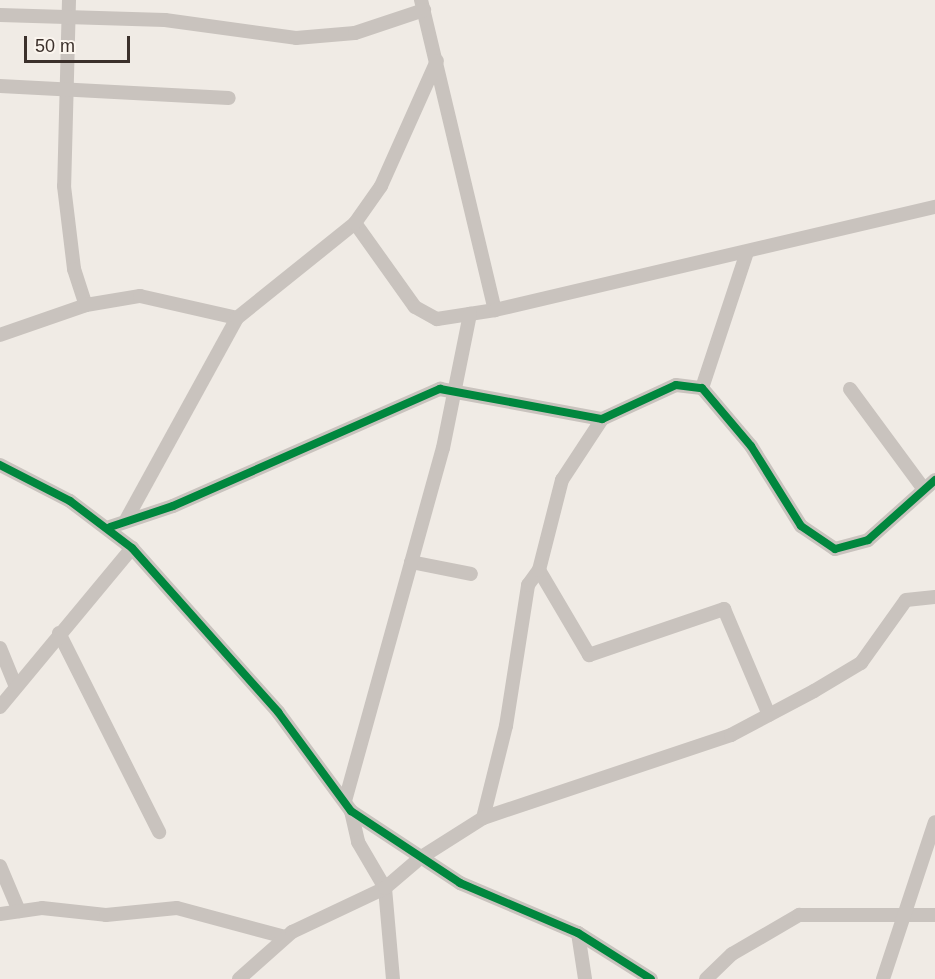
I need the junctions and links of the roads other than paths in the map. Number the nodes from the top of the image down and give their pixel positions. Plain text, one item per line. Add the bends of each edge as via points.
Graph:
1 (69, 0) edge
2 (423, 5) edge
3 (0, 15) edge
4 (68, 19) junction
5 (437, 61) junction
6 (0, 86) edge
7 (63, 91) junction
8 (229, 98) dead end
9 (935, 207) edge
10 (355, 223) junction
11 (747, 252) junction
12 (86, 305) junction
13 (495, 310) junction
14 (470, 314) junction
15 (237, 318) junction
16 (0, 335) edge
17 (456, 388) junction
18 (702, 388) junction
19 (850, 389) dead end
20 (602, 418) junction
21 (0, 465) edge
22 (935, 480) edge
23 (923, 488) junction
24 (126, 520) junction
25 (110, 527) junction
26 (132, 548) junction
27 (411, 562) junction
28 (539, 570) junction
29 (471, 574) dead end
30 (935, 597) edge
31 (59, 633) junction
32 (0, 648) edge
33 (16, 687) junction
34 (0, 709) edge
35 (769, 715) junction
36 (348, 806) junction
37 (483, 818) junction
38 (935, 822) edge
39 (159, 832) dead end
40 (420, 858) junction
41 (0, 866) edge
42 (385, 888) junction
43 (19, 911) junction
44 (903, 913) junction
45 (0, 914) edge
46 (935, 915) edge
47 (578, 933) junction
48 (285, 937) junction
49 (239, 979) edge
50 (393, 979) edge
51 (585, 979) edge
52 (651, 979) edge
53 (706, 979) edge
54 (883, 979) edge

1 - 4 street
2 - 4 street via 355,33 296,38 165,20
2 - 5 street
3 - 4 street
4 - 7 street
5 - 10 street via 381,186
5 - 13 street
6 - 7 street
7 - 8 street
7 - 12 street via 68,231
9 - 11 street
10 - 14 street via 425,316
10 - 15 street
11 - 13 street
11 - 18 street
12 - 15 street via 159,297
12 - 16 street
13 - 14 street
14 - 17 street
15 - 24 street
17 - 20 street
17 - 24 street via 422,394 173,506
17 - 27 street
18 - 20 street via 676,385
18 - 23 street via 751,446 801,526 821,543 836,549 868,540
19 - 23 street
20 - 28 street via 562,480
21 - 25 street
22 - 23 street
24 - 25 street
25 - 26 street
26 - 31 street
26 - 36 street via 278,712
27 - 29 street
27 - 36 street
28 - 35 street via 589,655 724,609
28 - 37 street via 528,585 506,726
30 - 35 street via 906,600 861,663
31 - 33 street
31 - 39 street
32 - 33 street
33 - 34 street
35 - 37 street via 705,745 638,762 512,812
36 - 40 street
36 - 42 street via 358,842
37 - 40 street
38 - 44 street
40 - 42 street
40 - 47 street via 505,905
41 - 43 street
42 - 48 street
42 - 50 street
43 - 45 street
43 - 48 street via 42,908 106,915 177,908
44 - 46 street
44 - 53 street via 799,915 732,954
44 - 54 street
47 - 51 street
47 - 52 street
48 - 49 street

